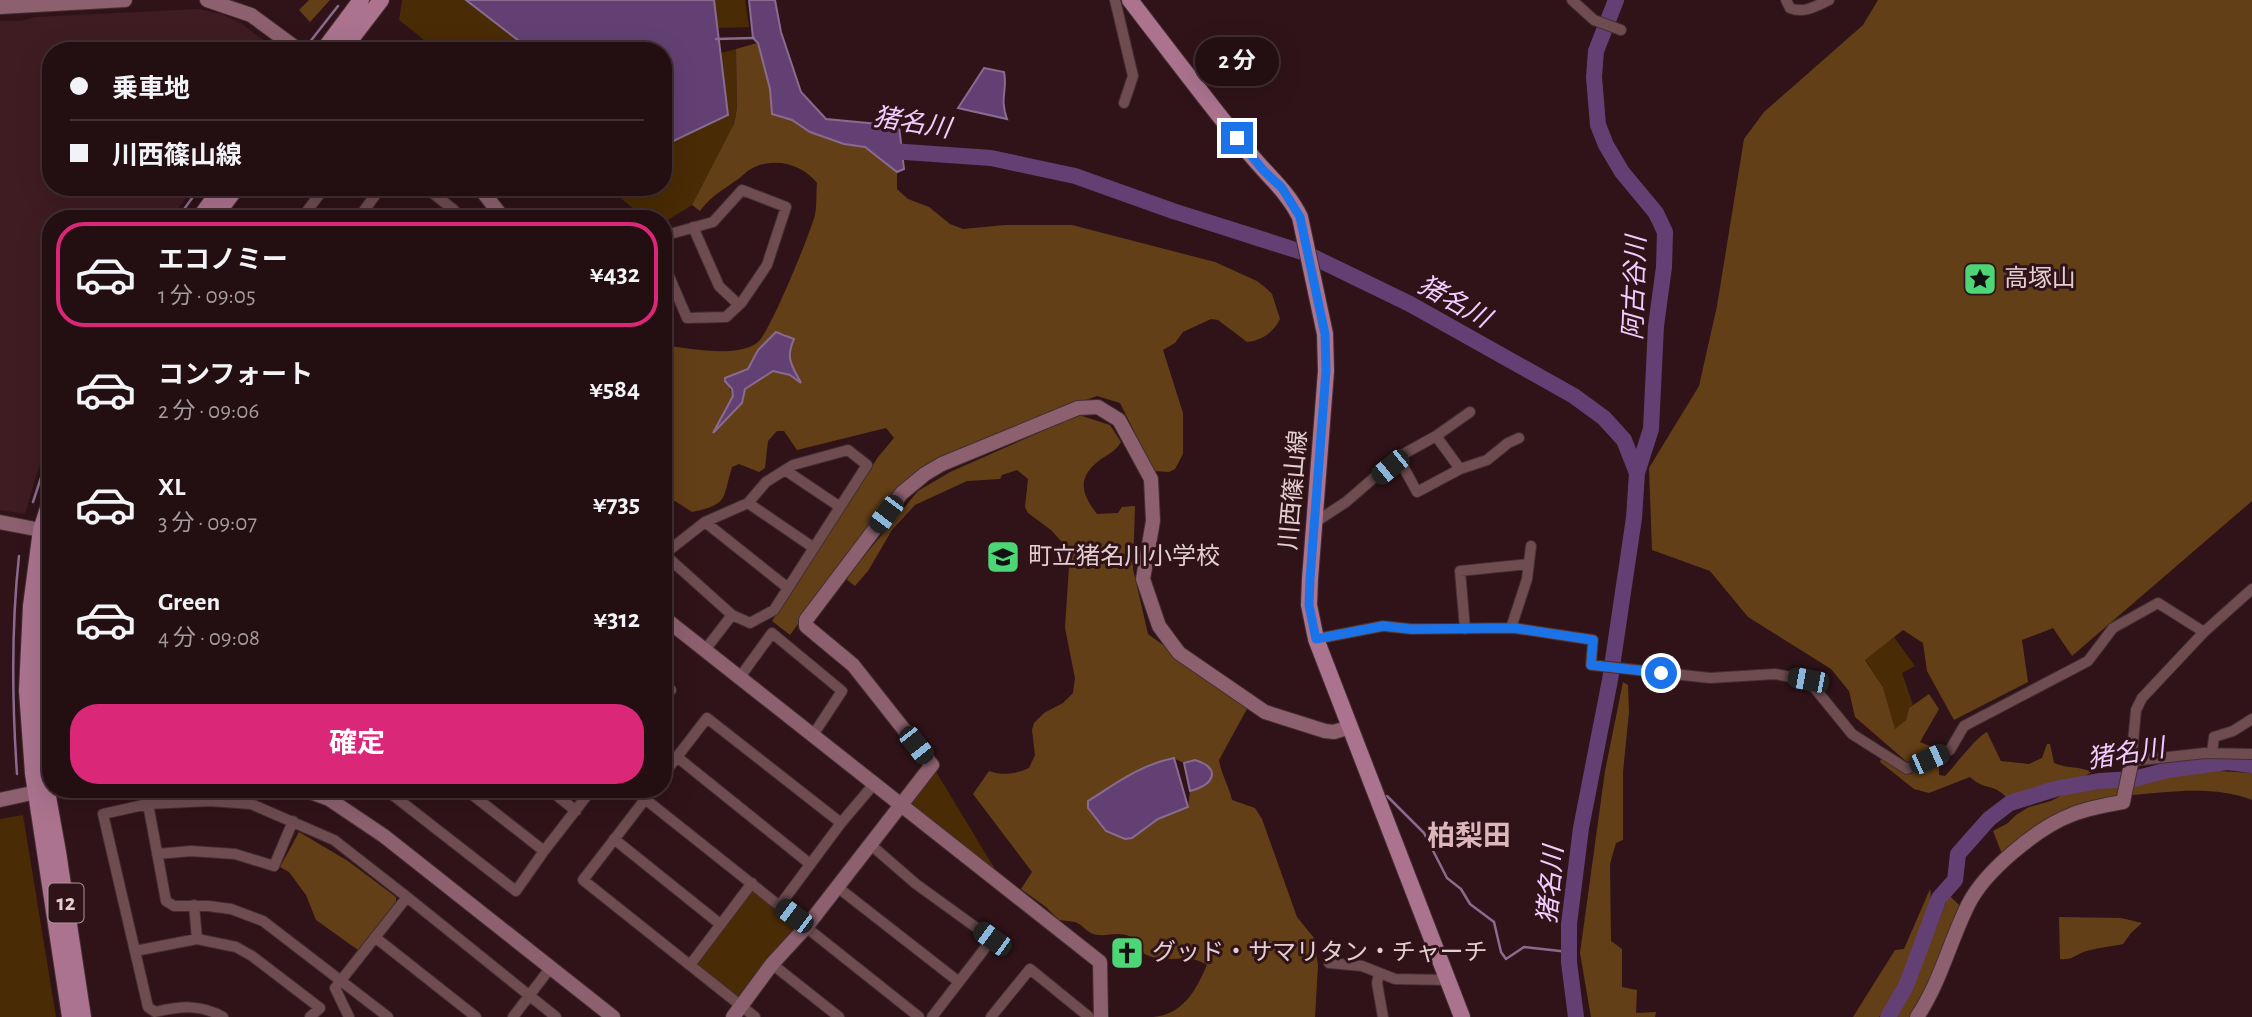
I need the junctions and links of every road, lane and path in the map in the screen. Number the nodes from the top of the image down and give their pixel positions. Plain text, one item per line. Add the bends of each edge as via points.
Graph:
1 (125, 0) edge
2 (206, 0) edge
3 (361, 0) edge
4 (381, 0) edge
5 (1115, 0) edge
6 (1130, 0) edge
7 (1572, 0) edge
8 (1786, 0) edge
9 (1826, 1) edge
10 (40, 2) edge
11 (0, 7) edge
12 (1620, 30) dead end
13 (288, 42) edge
14 (330, 42) edge
15 (349, 42) edge
16 (1124, 103) dead end
17 (436, 196) edge
18 (486, 196) edge
19 (454, 210) edge
20 (497, 210) edge
21 (694, 228) junction
22 (672, 234) edge
23 (672, 283) edge
24 (739, 305) junction
25 (1470, 412) dead end
26 (1436, 436) junction
27 (1519, 438) dead end
28 (1398, 457) junction
29 (1461, 469) junction
30 (786, 470) junction
31 (748, 503) junction
32 (840, 507) junction
33 (0, 522) edge
34 (705, 522) junction
35 (1314, 523) junction
36 (42, 530) edge
37 (1531, 547) dead end
38 (814, 548) junction
39 (672, 549) edge
40 (42, 557) edge
41 (672, 562) edge
42 (1528, 564) junction
43 (788, 588) junction
44 (2250, 593) edge
45 (732, 615) junction
46 (672, 624) edge
47 (42, 625) edge
48 (1511, 628) junction
49 (1465, 629) junction
50 (2204, 632) junction
51 (1316, 639) junction
52 (705, 650) junction
53 (740, 677) junction
54 (2252, 719) edge
55 (1350, 727) junction
56 (813, 735) junction
57 (2212, 754) junction
58 (2252, 754) edge
59 (42, 755) edge
60 (677, 757) junction
61 (2132, 762) junction
62 (672, 763) edge
63 (42, 782) edge
64 (874, 784) junction
65 (42, 790) edge
66 (45, 798) edge
67 (45, 798) edge
68 (147, 798) edge
69 (338, 798) edge
70 (400, 798) edge
71 (476, 798) edge
72 (560, 798) edge
73 (586, 798) edge
74 (645, 799) joint
75 (0, 800) edge
76 (148, 804) junction
77 (901, 806) junction
78 (576, 811) junction
79 (293, 821) junction
80 (841, 823) junction
81 (614, 839) junction
82 (871, 845) junction
83 (544, 851) junction
84 (157, 854) junction
85 (810, 864) junction
86 (752, 884) junction
87 (836, 886) junction
88 (407, 897) junction
89 (194, 905) junction
90 (780, 905) junction
91 (720, 924) junction
92 (807, 926) junction
93 (376, 938) junction
94 (197, 939) junction
95 (135, 951) junction
96 (1329, 963) dead end
97 (772, 964) junction
98 (690, 965) junction
99 (551, 967) junction
100 (1379, 973) junction
101 (1448, 979) junction
102 (341, 980) junction
103 (959, 982) junction
104 (530, 996) junction
105 (737, 1012) edge
106 (995, 1013) edge
107 (70, 1017) edge
108 (83, 1017) edge
109 (223, 1017) edge
110 (310, 1017) edge
111 (349, 1017) edge
112 (388, 1017) edge
113 (476, 1017) edge
114 (513, 1017) edge
115 (556, 1017) edge
116 (614, 1017) edge
117 (755, 1017) edge
118 (839, 1017) edge
119 (919, 1017) edge
120 (932, 1017) edge
121 (1008, 1017) edge
122 (1089, 1017) edge
123 (1101, 1017) edge
124 (1383, 1017) edge
125 (1462, 1017) edge
126 (1917, 1017) edge

1 - 10 street
2 - 13 street via 251,15
3 - 14 main road
4 - 15 main road
5 - 16 street via 1133,76
6 - 35 main road, 川西篠山線 via 1251,156 1292,201 1304,233 1325,334
7 - 12 street via 1594,20
8 - 9 street via 1798,12
10 - 11 street
17 - 19 street
18 - 20 street
21 - 22 street
21 - 24 street via 719,286
21 - 24 street via 713,222 742,190 786,207 767,265
23 - 24 street via 687,318 726,317
25 - 26 street
26 - 28 street
26 - 29 street
27 - 29 street via 1487,460
28 - 29 street via 1417,492
28 - 35 street
30 - 31 street via 766,482
30 - 32 street
30 - 32 street via 848,450 867,465
31 - 34 street
31 - 38 street
32 - 38 street
33 - 36 street
34 - 39 street
34 - 43 street
35 - 51 main road, 川西篠山線 via 1309,605
37 - 42 street
38 - 43 street
40 - 63 main road, 12 via 28,646 29,730
41 - 45 street
42 - 48 street
42 - 49 street via 1461,570
43 - 45 street via 774,610 750,623
44 - 50 street
45 - 52 street
46 - 52 street
47 - 59 main road, 12
48 - 49 street
48 - 50 street via 1593,640 1591,665 1710,678 1774,674 1808,680 1852,734 1907,769 1950,750 1964,726 2088,661 2113,628 2158,603
49 - 51 street via 1383,626
50 - 61 street via 2142,698 2136,710
51 - 55 main road, 川西篠山線
52 - 53 street
53 - 56 street
53 - 56 street via 772,633 842,691
54 - 57 street via 2214,737
55 - 77 street via 1325,731 1265,712 1179,653 1159,626 1143,579 1154,508 1151,479 1119,419 1098,407 1078,408 942,464 914,482 806,620 806,626 853,665 932,765
55 - 101 main road, 川西篠山線
56 - 64 street
57 - 58 street
57 - 61 street
60 - 62 street
60 - 80 street via 707,718
60 - 85 street
61 - 126 street via 2123,802 2088,809 2053,824 1977,887
64 - 77 street
64 - 80 street
65 - 75 street
66 - 107 main road, 12
67 - 108 main road, 12
68 - 76 street
69 - 99 street
70 - 83 street via 516,891
71 - 83 street
72 - 78 street
73 - 78 street
74 - 81 street
74 - 86 street
76 - 79 street via 251,804
76 - 84 street
76 - 95 street via 103,814
77 - 82 street
77 - 123 street via 1100,962
78 - 83 street
79 - 84 street via 274,866 235,854
79 - 88 street via 334,840
80 - 85 street
81 - 91 street
81 - 98 street via 583,880
82 - 87 street
82 - 103 street via 992,939
84 - 89 street via 166,901 174,906
85 - 90 street
86 - 90 street
86 - 91 street
87 - 92 street
87 - 103 street
88 - 93 street
88 - 104 street
89 - 94 street
89 - 102 street via 231,909 263,921
90 - 92 street
91 - 98 street
92 - 97 street
92 - 119 street
93 - 102 street
93 - 113 street
94 - 95 street
94 - 110 street via 236,947 251,956 320,1008
95 - 109 street via 148,1007 156,1012 193,1007
96 - 100 street via 1362,966
97 - 105 street
97 - 118 street
98 - 105 street
99 - 104 street
99 - 116 street
100 - 101 street via 1395,979
100 - 124 street
101 - 125 main road, 川西篠山線
102 - 111 street via 335,988
102 - 112 street
103 - 120 street
104 - 114 street
104 - 115 street
105 - 117 street
106 - 121 street
106 - 122 street via 1030,970

